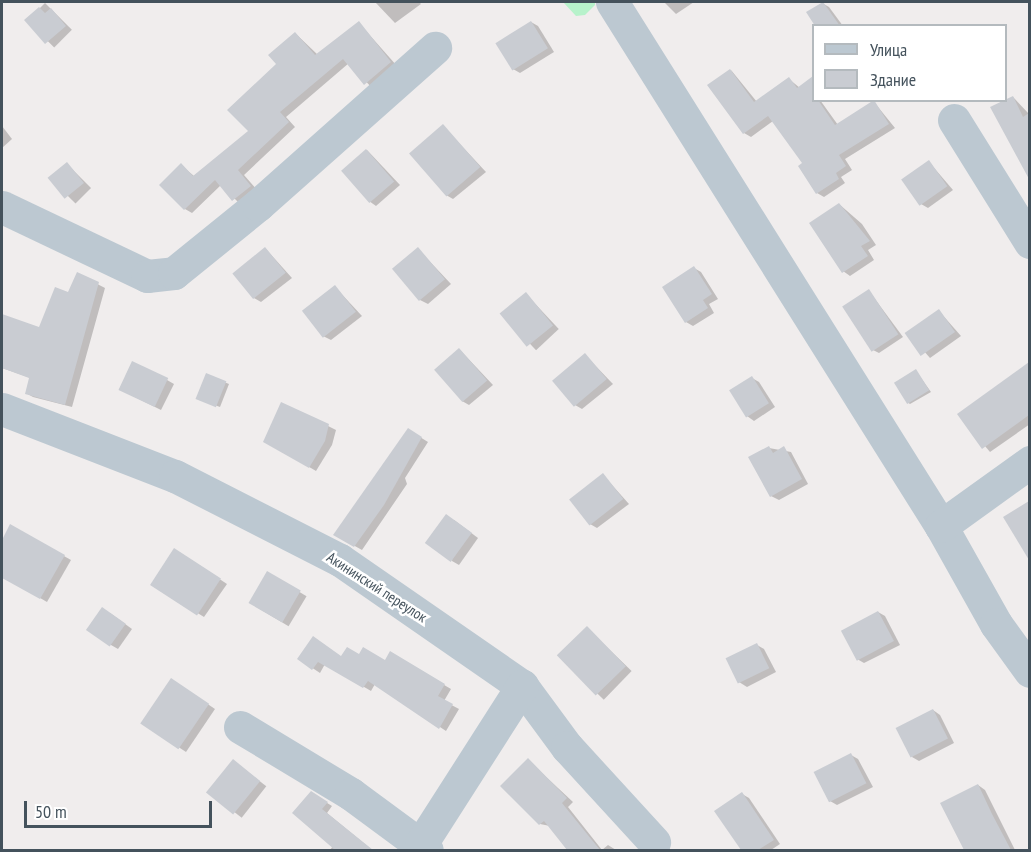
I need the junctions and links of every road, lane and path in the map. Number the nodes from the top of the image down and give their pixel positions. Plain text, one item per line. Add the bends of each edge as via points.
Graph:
1 (612, 2) edge
2 (435, 48) dead end
3 (954, 120) dead end
4 (2, 207) edge
5 (1029, 242) edge
6 (2, 409) edge
7 (1029, 462) edge
8 (940, 526) junction
9 (1029, 671) edge
10 (522, 686) junction
11 (240, 727) dead end
12 (654, 842) dead end
13 (424, 848) edge

1 - 8 street
2 - 4 street via 258,205 174,273 147,276
3 - 5 street
6 - 10 street, Акининский переулок via 175,476 340,560
7 - 8 street
8 - 9 street via 996,624
10 - 12 street, Акининский переулок via 567,747
10 - 13 street
11 - 13 street via 351,794

